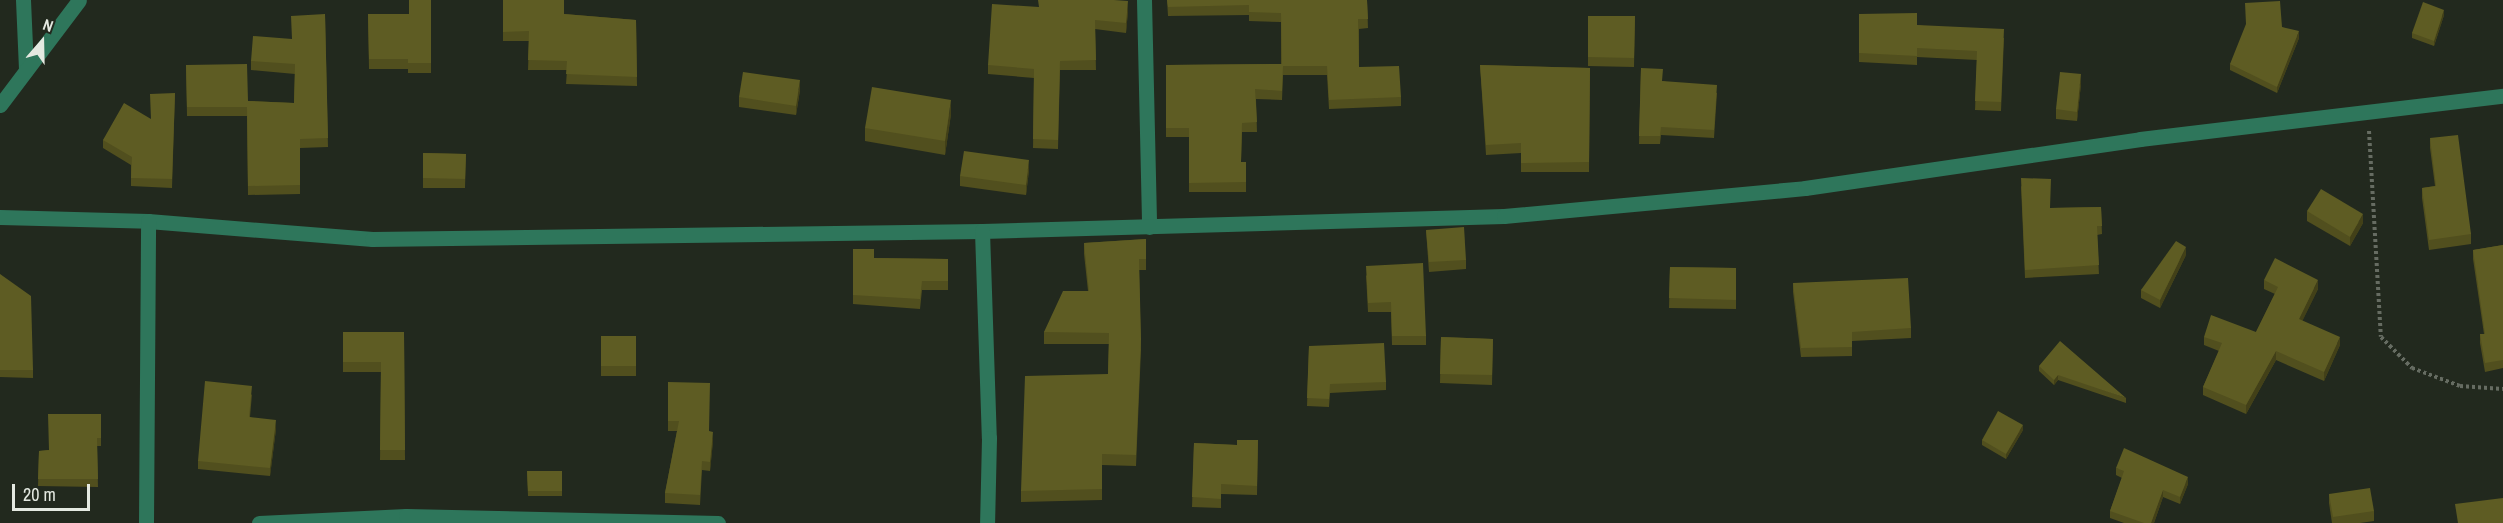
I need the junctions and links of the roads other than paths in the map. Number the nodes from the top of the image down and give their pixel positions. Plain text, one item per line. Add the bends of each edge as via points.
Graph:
1 (23, 0) edge
2 (79, 0) edge
3 (1144, 0) edge
4 (26, 70) junction
5 (2503, 96) edge
6 (0, 105) edge
7 (0, 217) edge
8 (147, 221) junction
9 (1149, 227) junction
10 (982, 231) junction
11 (146, 523) edge
12 (259, 523) edge
13 (718, 523) edge
14 (987, 523) edge

1 - 4 street
2 - 4 street
3 - 9 street
4 - 6 street
5 - 9 street via 2320,121 2140,139 1805,188 1504,216
7 - 8 street
8 - 10 street via 372,239
8 - 11 street
9 - 10 street
10 - 14 street
12 - 13 street via 406,516

